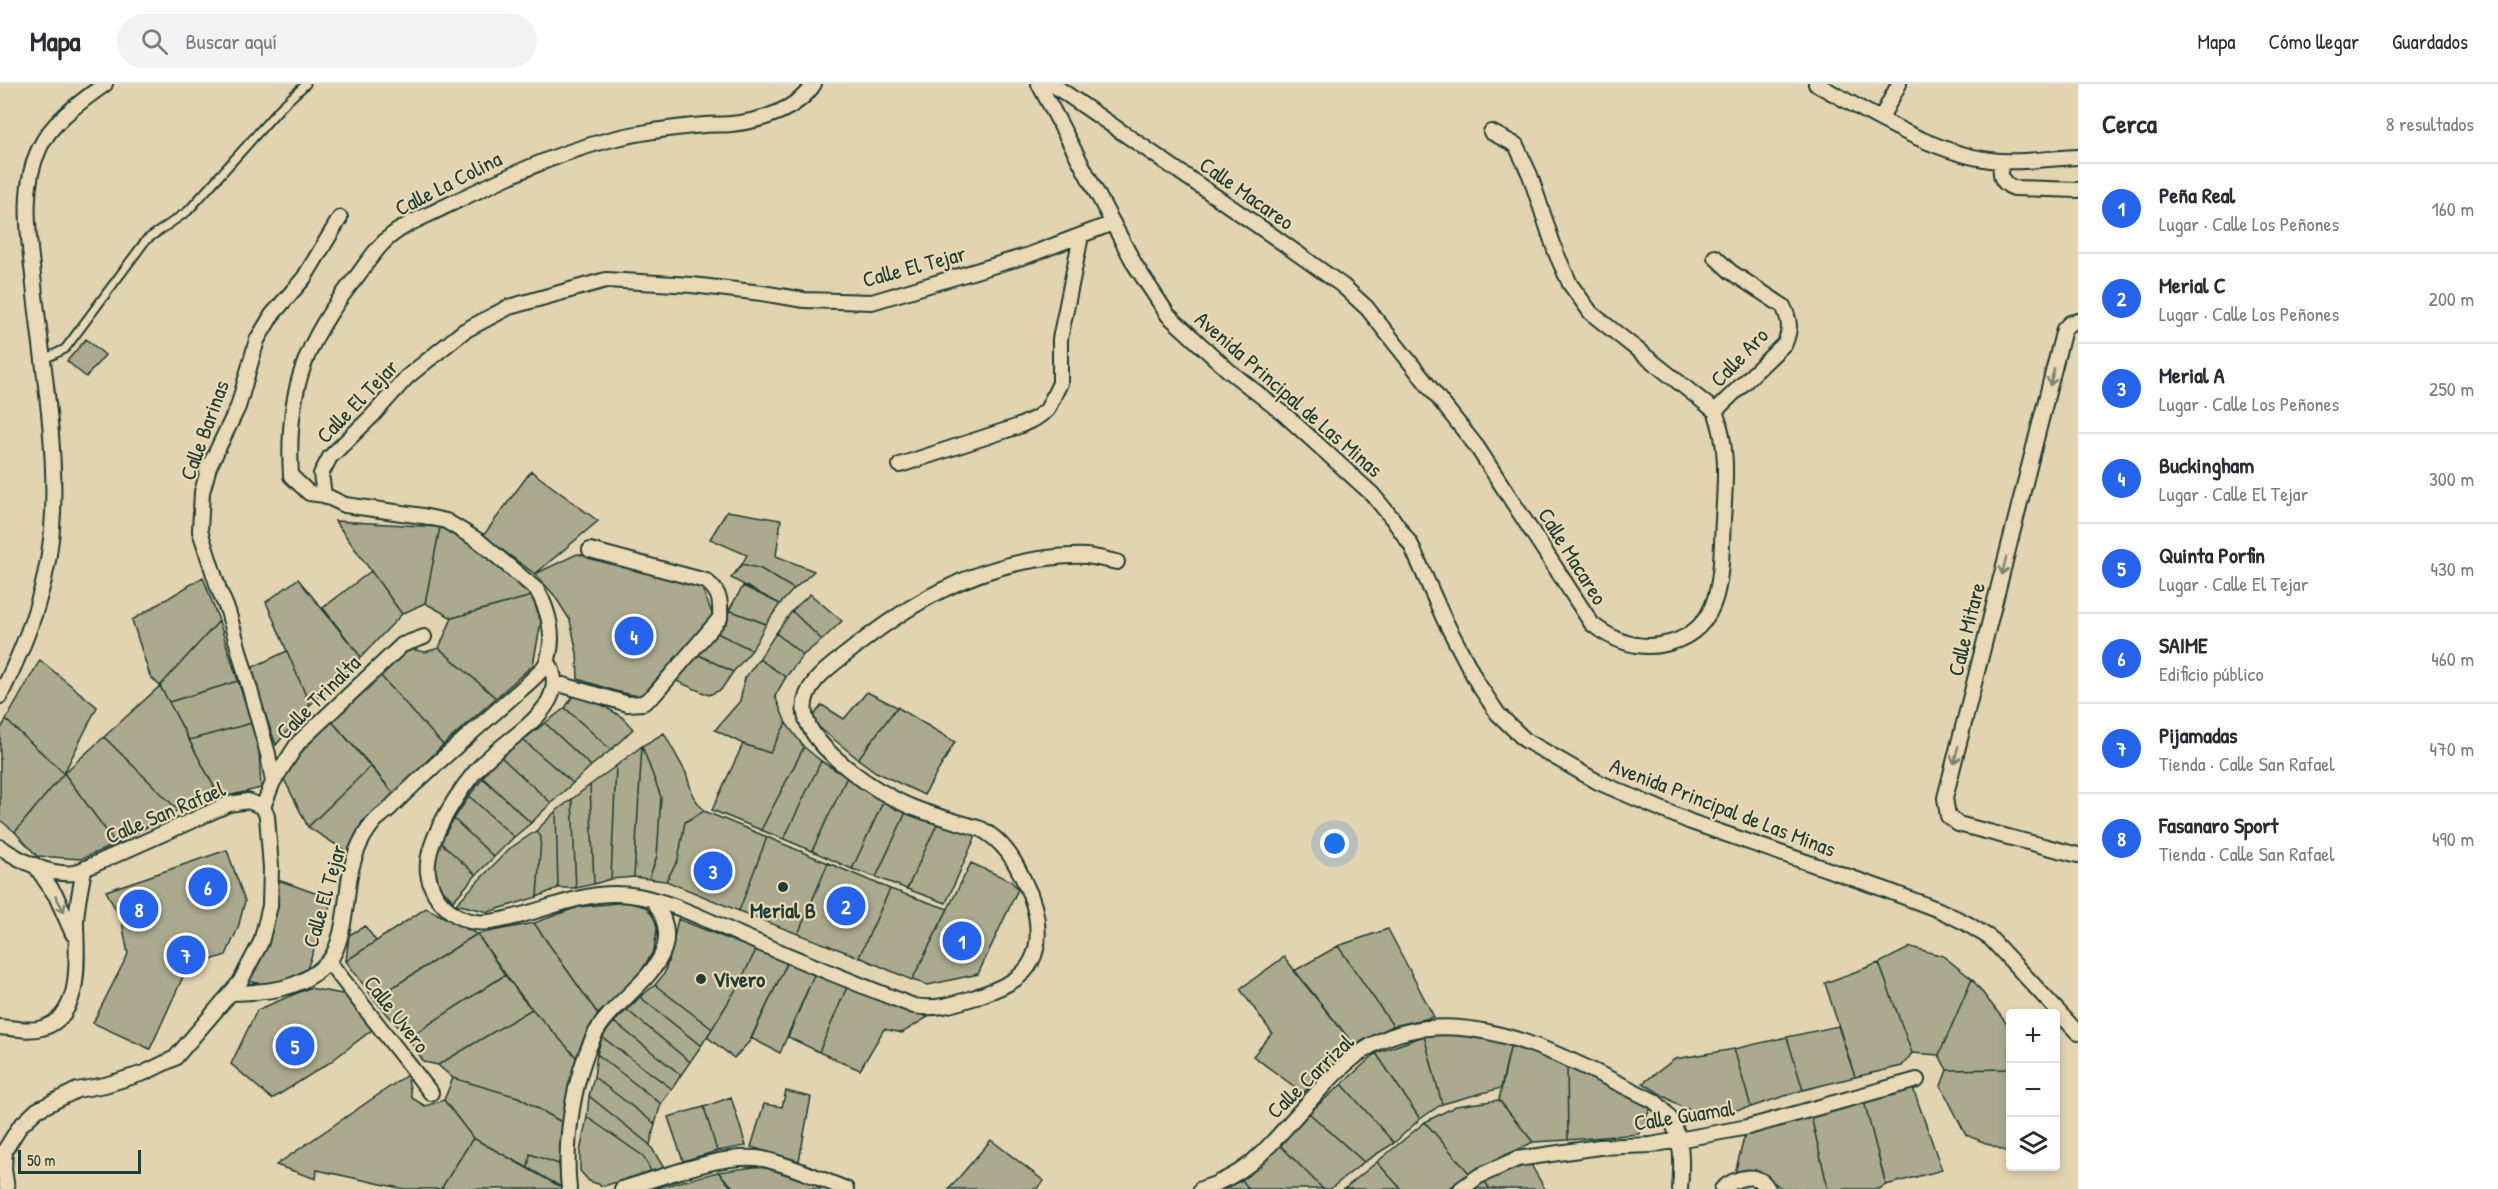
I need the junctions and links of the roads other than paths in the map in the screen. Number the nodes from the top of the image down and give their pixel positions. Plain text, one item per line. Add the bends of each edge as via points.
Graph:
1 (105, 84) edge
2 (306, 84) edge
3 (814, 84) edge
4 (1039, 84) edge
5 (1052, 84) edge
6 (1816, 84) edge
7 (1899, 84) edge
8 (1881, 118) junction
9 (1491, 132) dead end
10 (2078, 157) edge
11 (2001, 161) junction
12 (2078, 190) edge
13 (340, 218) dead end
14 (1113, 223) junction
15 (1081, 236) junction
16 (1715, 257) dead end
17 (2074, 322) edge
18 (42, 360) junction
19 (1714, 411) junction
20 (900, 465) dead end
21 (324, 495) junction
22 (590, 550) dead end
23 (1117, 562) dead end
24 (424, 637) dead end
25 (548, 662) junction
26 (556, 683) junction
27 (0, 696) edge
28 (273, 782) junction
29 (263, 807) junction
30 (0, 847) edge
31 (2078, 855) edge
32 (35, 865) junction
33 (84, 870) junction
34 (653, 900) junction
35 (78, 947) junction
36 (329, 962) junction
37 (231, 993) junction
38 (0, 1027) edge
39 (2078, 1033) edge
40 (1917, 1080) dead end
41 (431, 1093) dead end
42 (1678, 1139) junction
43 (7, 1189) edge
44 (569, 1189) edge
45 (622, 1189) edge
46 (846, 1189) edge
47 (1202, 1189) edge
48 (1461, 1189) edge
49 (1680, 1189) edge
50 (1722, 1189) edge
51 (1767, 1189) edge

1 - 18 street via 48,133 31,172 28,227
2 - 18 lane via 188,211 146,240 65,349
3 - 21 street, Calle La Colina via 781,112 732,124 637,134 544,160 425,216 384,242 343,293 313,340 300,374 289,441 291,476 309,493
4 - 14 street, Avenida Principal de Las Minas
5 - 19 street, Calle Macareo via 1273,236 1367,308 1477,447 1592,624 1618,640 1652,646 1672,643 1701,626 1710,611 1720,580 1726,473 1725,449
6 - 8 street
7 - 8 street
8 - 11 street via 1952,151
9 - 19 street via 1516,145 1556,254 1570,284 1591,313
10 - 11 street
11 - 12 street via 2005,185
13 - 28 street, Calle Barinas via 304,278 272,315 257,340 238,407 208,467 202,492 200,531 228,611
14 - 15 street, Calle El Tejar
14 - 39 street, Avenida Principal de Las Minas via 1135,266 1168,315 1284,414 1372,494 1392,518 1411,545 1478,684 1498,714 1525,740 1598,782 1691,822 1881,888 1966,923 1990,938
15 - 20 street via 1060,339 1060,383 1047,410 1019,426
15 - 21 street, Calle El Tejar via 872,302 804,300 692,285 606,280 509,307 464,332 407,377 330,457 321,474
16 - 19 street, Calle Aro via 1783,306 1790,332 1785,343
17 -> 31 street, Calle Mitare via 2064,329 1945,798 1948,816 1958,824
18 - 27 street via 51,446 51,542 34,621
21 - 25 street via 345,505 446,522 479,541 537,590 548,610
22 - 26 street via 706,581 721,601 720,618 643,703 628,704
23 - 34 street via 1068,556 1023,562 967,578 888,621 830,666 806,695 809,728 849,768 892,798 981,829 1005,846 1036,911 1038,941 1034,957 1014,980 946,1007 914,1006
24 - 28 street, Calle Trinalta via 402,645 298,743
25 - 26 street
25 - 36 street, Calle El Tejar via 374,822 359,845 340,932
26 - 34 street via 545,706 485,761 459,795 430,850 428,870 435,894 454,915 488,923 591,896 616,894
28 - 29 street, Calle Trinalta
29 - 33 street, Calle San Rafael via 248,801 229,804
29 - 37 street via 271,868 270,906 261,942
30 - 32 street, Calle San Rafael
32 - 33 street, Calle San Rafael via 61,875
32 -> 35 street via 67,917
33 - 35 street via 78,900
34 - 44 street via 666,924 664,945 643,984 606,1017 594,1035 574,1101
35 - 38 street via 74,988 55,1022 29,1030
36 - 37 street, Calle El Tejar via 307,981 269,992
36 - 41 street, Calle Uvero
37 - 43 street via 175,1058 144,1073 77,1090 37,1110 20,1126 5,1150
40 - 42 street, Calle Guamal via 1748,1126
42 - 47 street, Calle Carrizal via 1668,1112 1654,1101 1548,1050 1478,1030 1438,1028 1387,1039 1363,1052 1252,1163 1226,1180
42 - 48 street, Calle Guamal via 1517,1159
42 - 49 street, Calle Carrizal via 1682,1162
45 - 46 street via 718,1161 749,1158
50 - 51 street via 1745,1177 1765,1183

